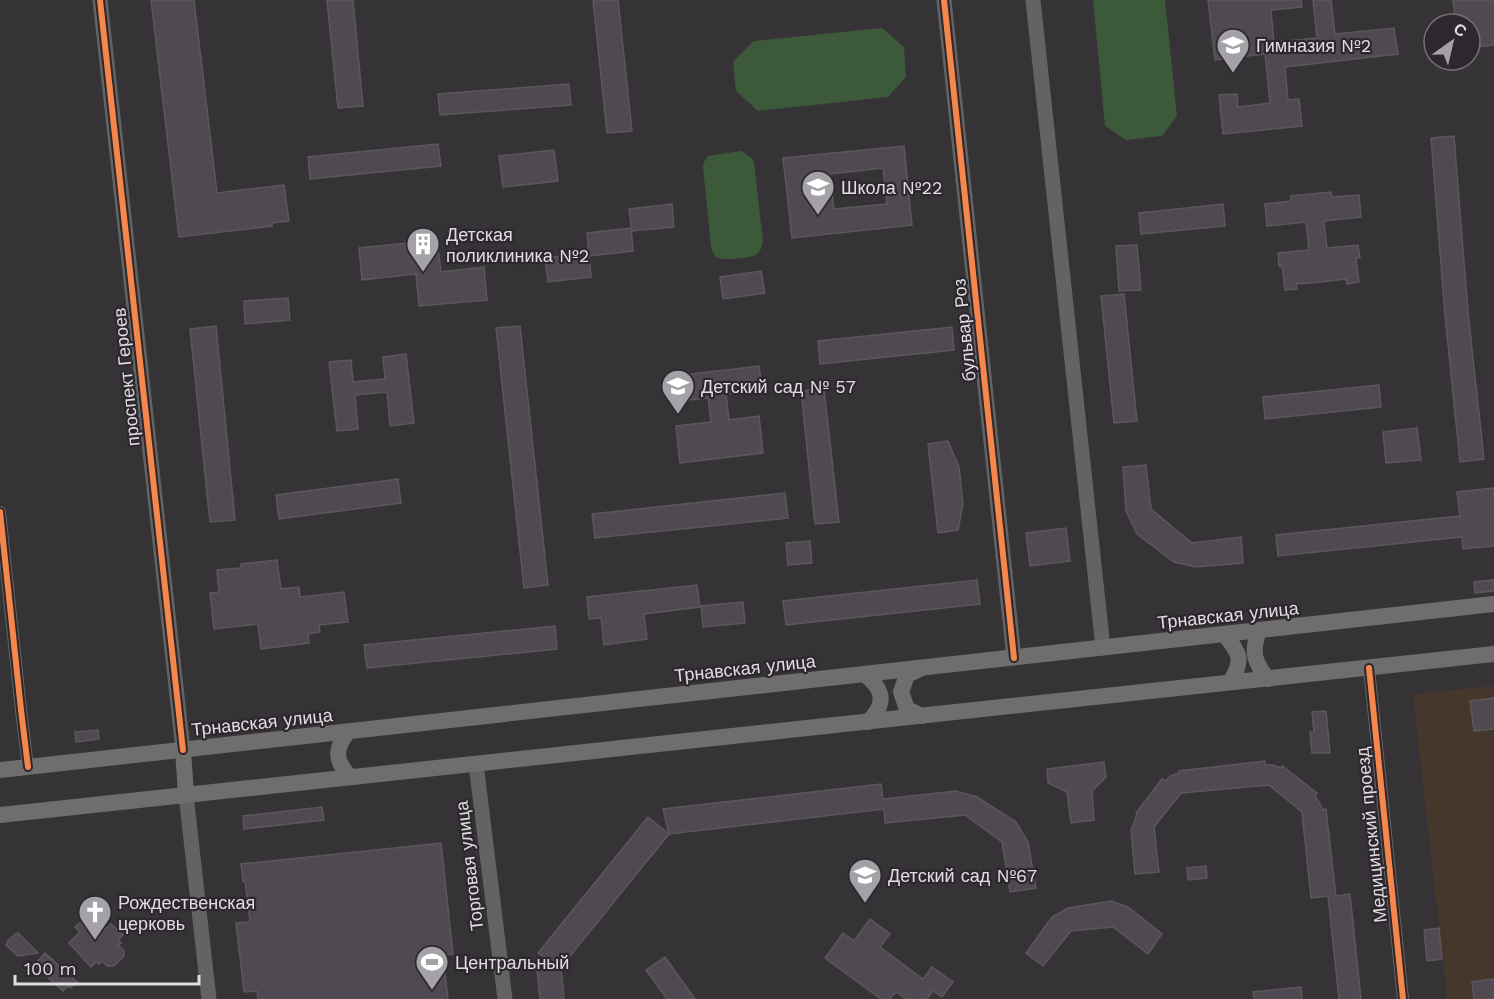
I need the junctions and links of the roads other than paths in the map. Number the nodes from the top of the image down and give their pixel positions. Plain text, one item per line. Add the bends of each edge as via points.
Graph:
1 (100, 0) edge
2 (944, 0) edge
3 (1033, 0) edge
4 (0, 512) edge
5 (1494, 604) edge
6 (1259, 632) junction
7 (1225, 635) junction
8 (1103, 648) junction
9 (1494, 654) edge
10 (1014, 658) junction
11 (923, 668) junction
12 (1369, 668) junction
13 (864, 674) junction
14 (1268, 679) junction
15 (1230, 682) junction
16 (922, 716) junction
17 (868, 722) junction
18 (348, 732) junction
19 (183, 750) junction
20 (476, 764) junction
21 (28, 767) junction
22 (0, 770) edge
23 (350, 777) junction
24 (186, 795) junction
25 (0, 815) edge
26 (209, 999) edge
27 (505, 999) edge
28 (1403, 999) edge

1 - 19 street, проспект Героев
2 - 10 street, бульвар Роз
3 - 8 street
4 - 21 street
5 - 6 main road, Трнавская улица
6 - 7 main road, Трнавская улица
6 - 14 main road via 1255,656
7 - 8 main road, Трнавская улица
7 - 15 main road via 1239,658 1238,670
8 - 10 main road, Трнавская улица
9 - 12 main road
10 - 11 main road, Трнавская улица
11 - 13 main road, Трнавская улица
11 - 16 main road via 907,675 901,692 907,709
12 - 14 main road
12 - 28 street, Медицинский проезд
13 - 17 main road via 876,683 881,697 878,712
13 - 18 main road, Трнавская улица
14 - 15 main road
15 - 16 main road
16 - 17 main road
17 - 20 main road
18 - 19 main road, Трнавская улица
18 - 23 main road via 338,756
19 - 21 main road, Трнавская улица
19 - 24 main road, проспект Героев
20 - 23 main road
20 - 27 street, Торговая улица
21 - 22 main road, Трнавская улица
23 - 24 main road
24 - 25 main road
24 - 26 street, проспект Героев

